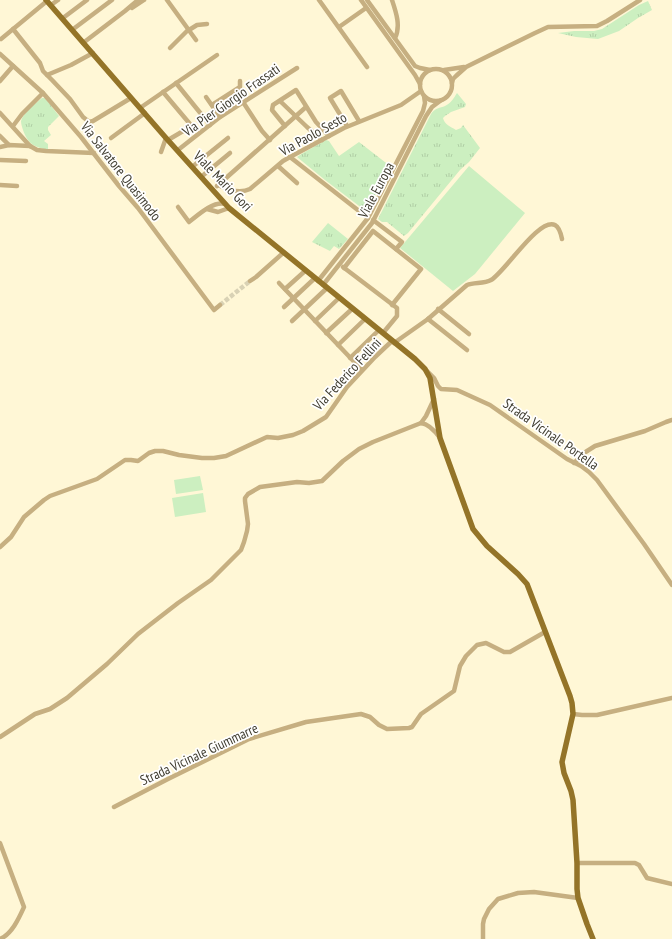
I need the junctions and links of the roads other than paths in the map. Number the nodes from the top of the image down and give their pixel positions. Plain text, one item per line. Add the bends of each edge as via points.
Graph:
1 (58, 0) edge
2 (87, 0) edge
3 (112, 0) edge
4 (138, 0) edge
5 (144, 0) edge
6 (167, 0) edge
7 (319, 0) edge
8 (361, 0) edge
9 (367, 0) edge
10 (392, 0) edge
11 (640, 0) edge
12 (48, 2) edge
13 (81, 2) edge
14 (366, 8) junction
15 (125, 11) junction
16 (63, 18) junction
17 (207, 24) dead end
18 (339, 27) junction
19 (13, 29) junction
20 (72, 30) junction
21 (189, 30) junction
22 (395, 38) junction
23 (1, 39) dead end
24 (196, 40) dead end
25 (83, 43) junction
26 (170, 48) dead end
27 (0, 54) edge
28 (93, 54) junction
29 (217, 55) dead end
30 (13, 66) junction
31 (367, 67) dead end
32 (466, 67) junction
33 (296, 68) dead end
34 (430, 70) junction
35 (443, 70) junction
36 (46, 75) junction
37 (0, 81) edge
38 (240, 81) dead end
39 (452, 82) junction
40 (176, 83) junction
41 (420, 84) junction
42 (421, 91) junction
43 (163, 92) junction
44 (43, 93) junction
45 (424, 96) junction
46 (206, 97) dead end
47 (132, 98) junction
48 (280, 101) junction
49 (440, 101) junction
50 (243, 102) junction
51 (212, 105) junction
52 (306, 107) junction
53 (140, 108) junction
54 (0, 113) edge
55 (145, 113) junction
56 (296, 116) junction
57 (220, 117) junction
58 (359, 121) junction
59 (210, 125) junction
60 (13, 126) junction
61 (285, 126) junction
62 (347, 126) junction
63 (0, 136) edge
64 (329, 136) junction
65 (112, 138) dead end
66 (228, 138) dead end
67 (167, 139) junction
68 (270, 140) junction
69 (322, 140) junction
70 (9, 145) junction
71 (30, 146) junction
72 (0, 147) edge
73 (178, 150) junction
74 (161, 152) dead end
75 (94, 153) junction
76 (230, 153) dead end
77 (290, 157) junction
78 (0, 160) edge
79 (26, 161) dead end
80 (278, 166) junction
81 (192, 167) junction
82 (201, 177) junction
83 (297, 182) dead end
84 (0, 184) edge
85 (218, 185) junction
86 (17, 186) dead end
87 (214, 192) junction
88 (224, 204) junction
89 (178, 207) dead end
90 (206, 209) junction
91 (214, 211) junction
92 (368, 218) junction
93 (374, 220) junction
94 (562, 239) dead end
95 (396, 249) junction
96 (283, 253) junction
97 (340, 264) junction
98 (344, 268) junction
99 (305, 271) junction
100 (316, 280) junction
101 (250, 281) tunnel mouth
102 (279, 283) dead end
103 (325, 287) junction
104 (285, 289) junction
105 (293, 298) junction
106 (339, 298) junction
107 (220, 305) dead end
108 (392, 305) junction
109 (284, 307) dead end
110 (352, 309) junction
111 (438, 309) junction
112 (304, 310) junction
113 (366, 319) junction
114 (428, 319) junction
115 (292, 321) dead end
116 (315, 321) junction
117 (381, 332) junction
118 (326, 333) junction
119 (469, 334) dead end
120 (393, 342) junction
121 (338, 345) junction
122 (467, 350) dead end
123 (350, 358) junction
124 (425, 369) junction
125 (362, 370) junction
126 (434, 399) junction
127 (672, 420) edge
128 (421, 423) junction
129 (440, 438) junction
130 (574, 463) junction
131 (0, 548) edge
132 (672, 585) edge
133 (545, 632) junction
134 (672, 698) edge
135 (573, 714) junction
136 (0, 737) edge
137 (114, 807) dead end
138 (0, 843) edge
139 (578, 863) junction
140 (672, 884) edge
141 (578, 898) junction
142 (0, 939) edge
143 (483, 939) edge
144 (593, 939) edge

1 - 12 street
2 - 13 street
3 - 20 street
4 - 15 street
5 - 15 street
6 - 21 street
7 - 18 street
8 - 14 street
9 - 22 street
10 - 22 street via 397,15
11 - 32 street via 597,26 548,27
12 - 16 main road, Viale Mario Gori
12 - 19 street
13 - 16 street
14 - 18 street
14 - 41 street
15 - 25 street
16 - 20 main road, Viale Mario Gori
17 - 21 street via 197,25
18 - 31 street
19 - 23 street
19 - 36 street via 40,63
20 - 25 main road, Viale Mario Gori
21 - 24 street
21 - 26 street
22 - 34 street via 415,66
25 - 28 main road, Viale Mario Gori
27 - 30 street, Via Salvatore Quasimodo
28 - 36 street
28 - 47 main road, Viale Mario Gori
29 - 40 street
30 - 37 street
30 - 44 street, Via Salvatore Quasimodo
32 - 35 street
32 - 39 street
33 - 50 street, Via Pier Giorgio Frassati
34 - 35 street
34 - 41 street via 422,77
35 - 39 street
36 - 47 street via 90,122
38 - 51 street via 240,87
39 - 49 street via 448,96
40 - 43 street
40 - 59 street
41 - 42 street
42 - 45 street
42 - 58 street, Via Paolo Sesto via 402,105
43 - 53 street
43 - 67 street via 190,124 190,127
44 - 60 street
44 - 75 street, Via Salvatore Quasimodo
45 - 49 street via 431,101
45 - 92 street, Viale Europa via 423,111
46 - 51 street
47 - 53 main road, Viale Mario Gori
48 - 52 street via 296,90
48 - 56 street
48 - 61 street via 272,110
49 - 93 street, Viale Europa via 426,116
50 - 57 street, Via Pier Giorgio Frassati
50 - 68 street
51 - 57 street
52 - 56 street
52 - 64 street
53 - 55 main road, Viale Mario Gori
54 - 60 street
55 - 65 street
55 - 67 main road, Viale Mario Gori
56 - 61 street
56 - 69 street
57 - 59 street, Via Pier Giorgio Frassati
58 - 62 street, Via Paolo Sesto
58 - 62 street via 341,91 330,98
59 - 73 street, Via Pier Giorgio Frassati
60 - 71 street
61 - 68 street
62 - 64 street, Via Paolo Sesto
63 - 70 street
64 - 69 street, Via Paolo Sesto
66 - 81 street
67 - 73 main road, Viale Mario Gori
67 - 74 street
68 - 85 street
69 - 77 street, Via Paolo Sesto
70 - 71 street
70 - 72 street
71 - 75 street via 46,151
73 - 81 main road, Viale Mario Gori
75 - 107 street, Via Salvatore Quasimodo via 214,310
76 - 82 street
77 - 80 street, Via Paolo Sesto
77 - 92 street
78 - 79 street
80 - 83 street
80 - 85 street, Via Paolo Sesto via 245,192 226,190
81 - 82 main road, Viale Mario Gori
82 - 87 main road, Viale Mario Gori
84 - 86 street
85 - 87 street
87 - 88 main road, Viale Mario Gori
87 - 90 street via 216,198
88 - 90 street via 216,204
88 - 91 street
88 - 91 street via 221,211
88 - 96 main road, Viale Mario Gori
89 - 90 street via 188,222
90 - 91 street
92 - 100 street, Viale Europa
93 - 95 street via 402,242
93 - 97 street, Viale Europa
94 - 111 street, Via Federico Fellini via 554,225 544,226 526,242 498,275 488,281 467,285
95 - 98 street via 373,231
95 - 108 street via 421,269
96 - 99 main road, Viale Mario Gori
96 - 101 street
97 - 98 street
97 - 103 street, Viale Europa
98 - 108 street
99 - 100 main road, Viale Mario Gori
99 - 104 street
100 - 103 main road, Viale Mario Gori
100 - 105 street, Viale Europa
102 - 104 street
103 - 106 main road, Viale Mario Gori
103 - 112 street, Viale Europa
104 - 105 street
105 - 109 street, Viale Europa
105 - 112 street
106 - 110 main road, Viale Mario Gori
106 - 116 street
108 - 117 street via 397,308 397,316
110 - 113 main road, Viale Mario Gori
110 - 118 street
111 - 114 street, Via Federico Fellini
111 - 119 street
112 - 115 street, Viale Europa
112 - 116 street
113 - 117 main road, Viale Mario Gori
113 - 121 street
114 - 120 street, Via Federico Fellini
114 - 122 street
116 - 118 street
117 - 120 main road, Viale Mario Gori
117 - 123 street
118 - 121 street
120 - 124 main road, Viale Mario Gori
120 - 125 street, Via Federico Fellini
121 - 123 street
123 - 125 street
124 - 126 main road via 430,378
124 - 130 street, Strada Vicinale Portella via 441,388 457,390 490,405
125 - 131 street, Via Federico Fellini via 326,417 298,433 286,437 268,437 226,456 214,458 155,451 138,461 125,460 97,478 44,500 24,517
126 - 128 street
126 - 129 main road
127 - 130 street via 595,446
128 - 129 street via 428,425
128 - 136 street via 359,449 322,481 260,487 248,494 245,498 248,524 241,550 211,580 138,634 67,698 50,709 35,714
129 - 133 main road via 473,529 527,584
130 - 132 street, Strada Vicinale Portella via 597,480
133 - 135 main road via 570,696
133 - 137 street, Strada Vicinale Giummarre via 510,652 504,652 486,643 478,645 460,666 454,691 421,714 412,727 387,729 361,714 306,722 249,739
134 - 135 street via 597,715
135 - 139 main road via 562,762 573,800
138 - 142 street via 24,906 14,926
139 - 140 street via 635,864 639,865 647,878
139 - 141 main road
141 - 143 street via 534,892 518,893 498,899 489,909 482,924
141 - 144 main road

